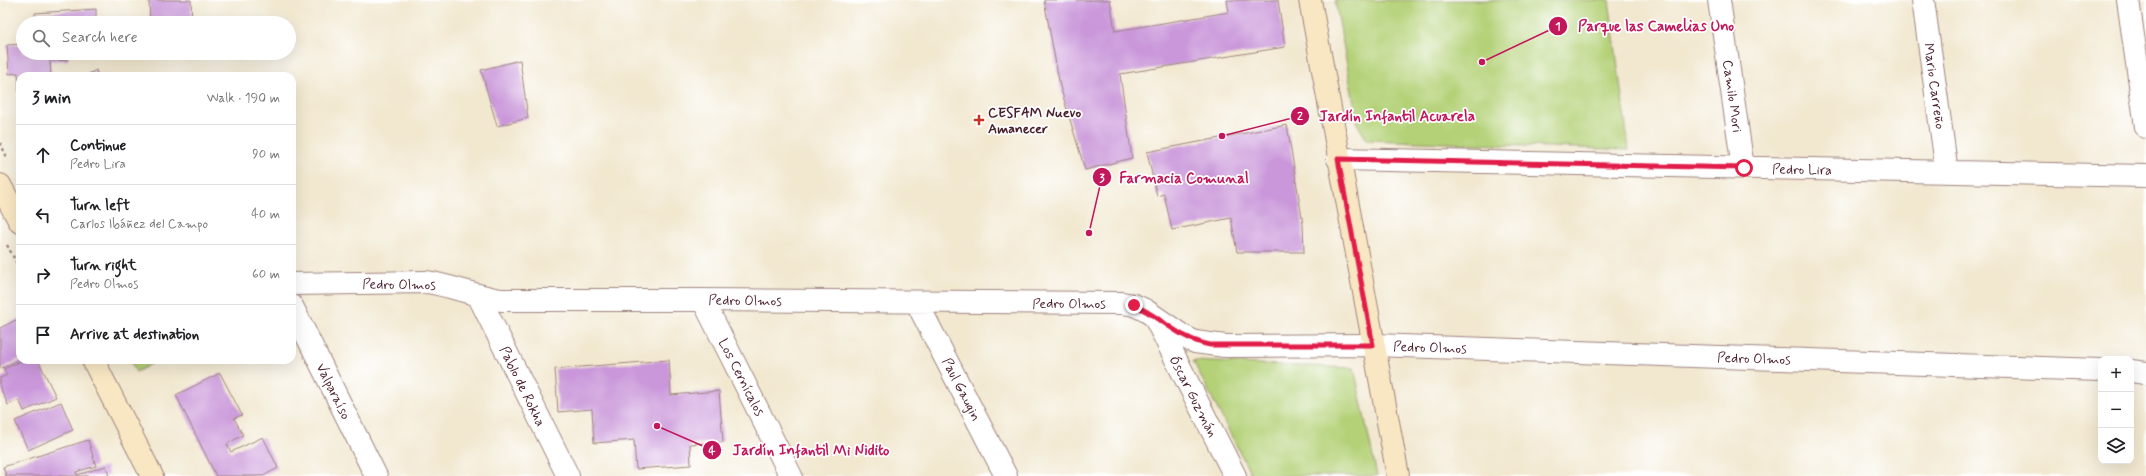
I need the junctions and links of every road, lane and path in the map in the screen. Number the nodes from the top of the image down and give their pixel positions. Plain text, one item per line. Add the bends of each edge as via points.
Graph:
1 (1310, 0) edge
2 (1719, 0) edge
3 (1923, 0) edge
4 (2128, 0) edge
5 (2146, 127) edge
6 (1338, 159) junction
7 (1744, 168) junction
8 (1947, 172) junction
9 (2146, 176) edge
10 (0, 185) edge
11 (16, 215) edge
12 (3, 239) dead end
13 (16, 263) edge
14 (296, 284) edge
15 (479, 297) junction
16 (703, 300) junction
17 (917, 303) junction
18 (296, 314) edge
19 (1153, 316) junction
20 (1373, 345) junction
21 (95, 364) edge
22 (2098, 370) edge
23 (2134, 372) edge
24 (2146, 373) edge
25 (152, 476) edge
26 (376, 476) edge
27 (568, 476) edge
28 (791, 476) edge
29 (1006, 476) edge
30 (1235, 476) edge
31 (1398, 476) edge

1 - 6 street
2 - 7 street, Camilo Mori
3 - 8 street, Mario Carreño
4 - 5 street
6 - 7 street, Pedro Lira
6 - 20 street
7 - 8 street, Pedro Lira
8 - 9 street, Pedro Lira
10 - 11 street
12 - 13 path
14 - 15 street, Pedro Olmos via 427,282
15 - 16 street, Pedro Olmos via 501,300
15 - 27 street, Pablo de Rokha
16 - 17 street, Pedro Olmos
16 - 28 street, Los Cernícalos
17 - 19 street, Pedro Olmos via 1122,303 1134,305
17 - 29 street, Paul Gaugin
18 - 26 street, Valparaíso
19 - 20 street, Pedro Olmos via 1183,336 1210,345
19 - 30 street, Óscar Guzmán
20 - 22 street, Pedro Olmos
20 - 31 street
21 - 25 street
23 - 24 street

